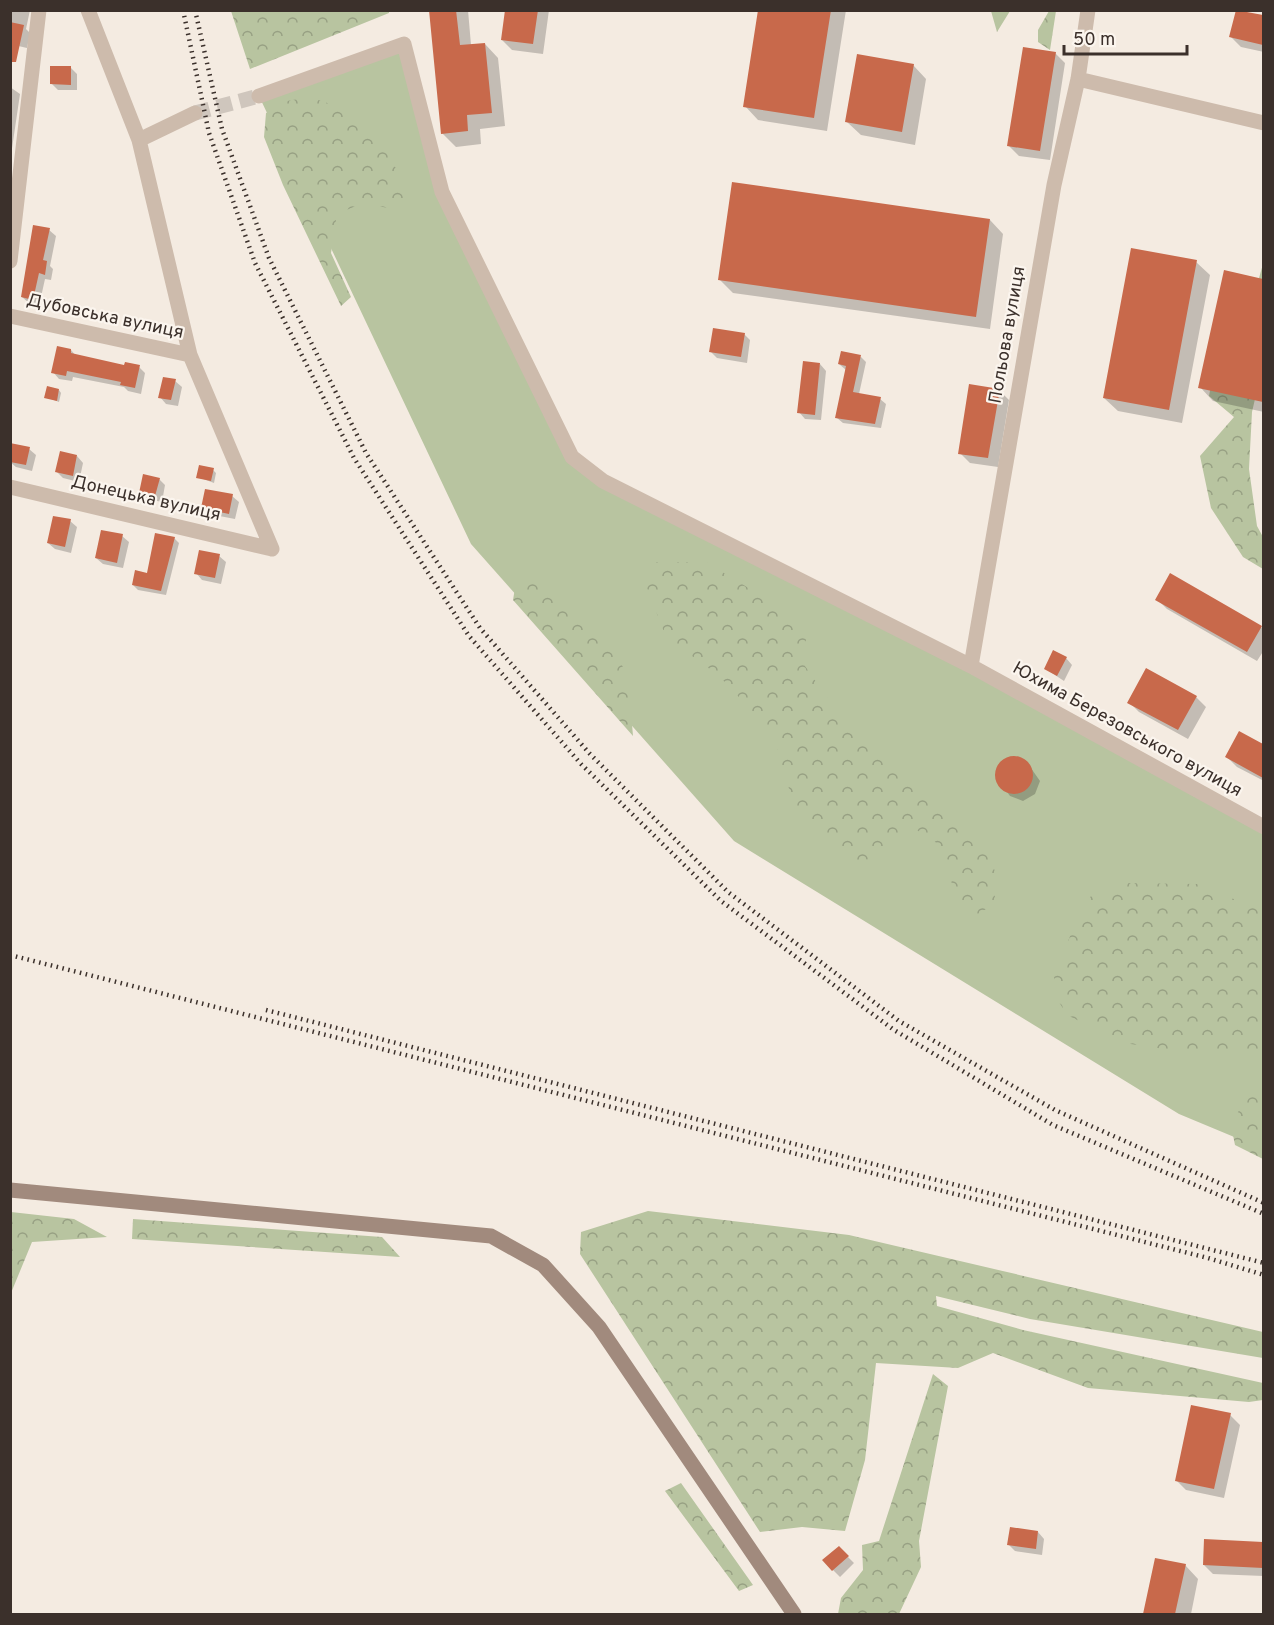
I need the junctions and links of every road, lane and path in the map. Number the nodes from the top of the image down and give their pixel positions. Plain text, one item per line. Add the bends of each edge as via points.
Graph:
1 (39, 10) edge
2 (88, 10) edge
3 (1088, 10) edge
4 (1078, 79) junction
5 (259, 96) tunnel mouth
6 (195, 113) tunnel mouth
7 (1263, 123) edge
8 (139, 140) junction
9 (10, 261) edge
10 (10, 316) edge
11 (190, 355) junction
12 (10, 488) edge
13 (971, 666) junction
14 (1263, 827) edge
15 (10, 1190) edge
16 (794, 1614) edge

1 - 9 street
2 - 8 street
3 - 4 street, Польова вулиця
4 - 7 street
4 - 13 street, Польова вулиця via 1054,185
5 - 13 street, Юхима Березовського вулиця via 404,44 442,192 572,457 603,481
6 - 8 street
8 - 11 street
10 - 11 street, Дубовська вулиця
11 - 12 street, Донецька вулиця via 272,549
13 - 14 street, Юхима Березовського вулиця
15 - 16 main road via 491,1236 543,1265 599,1327

